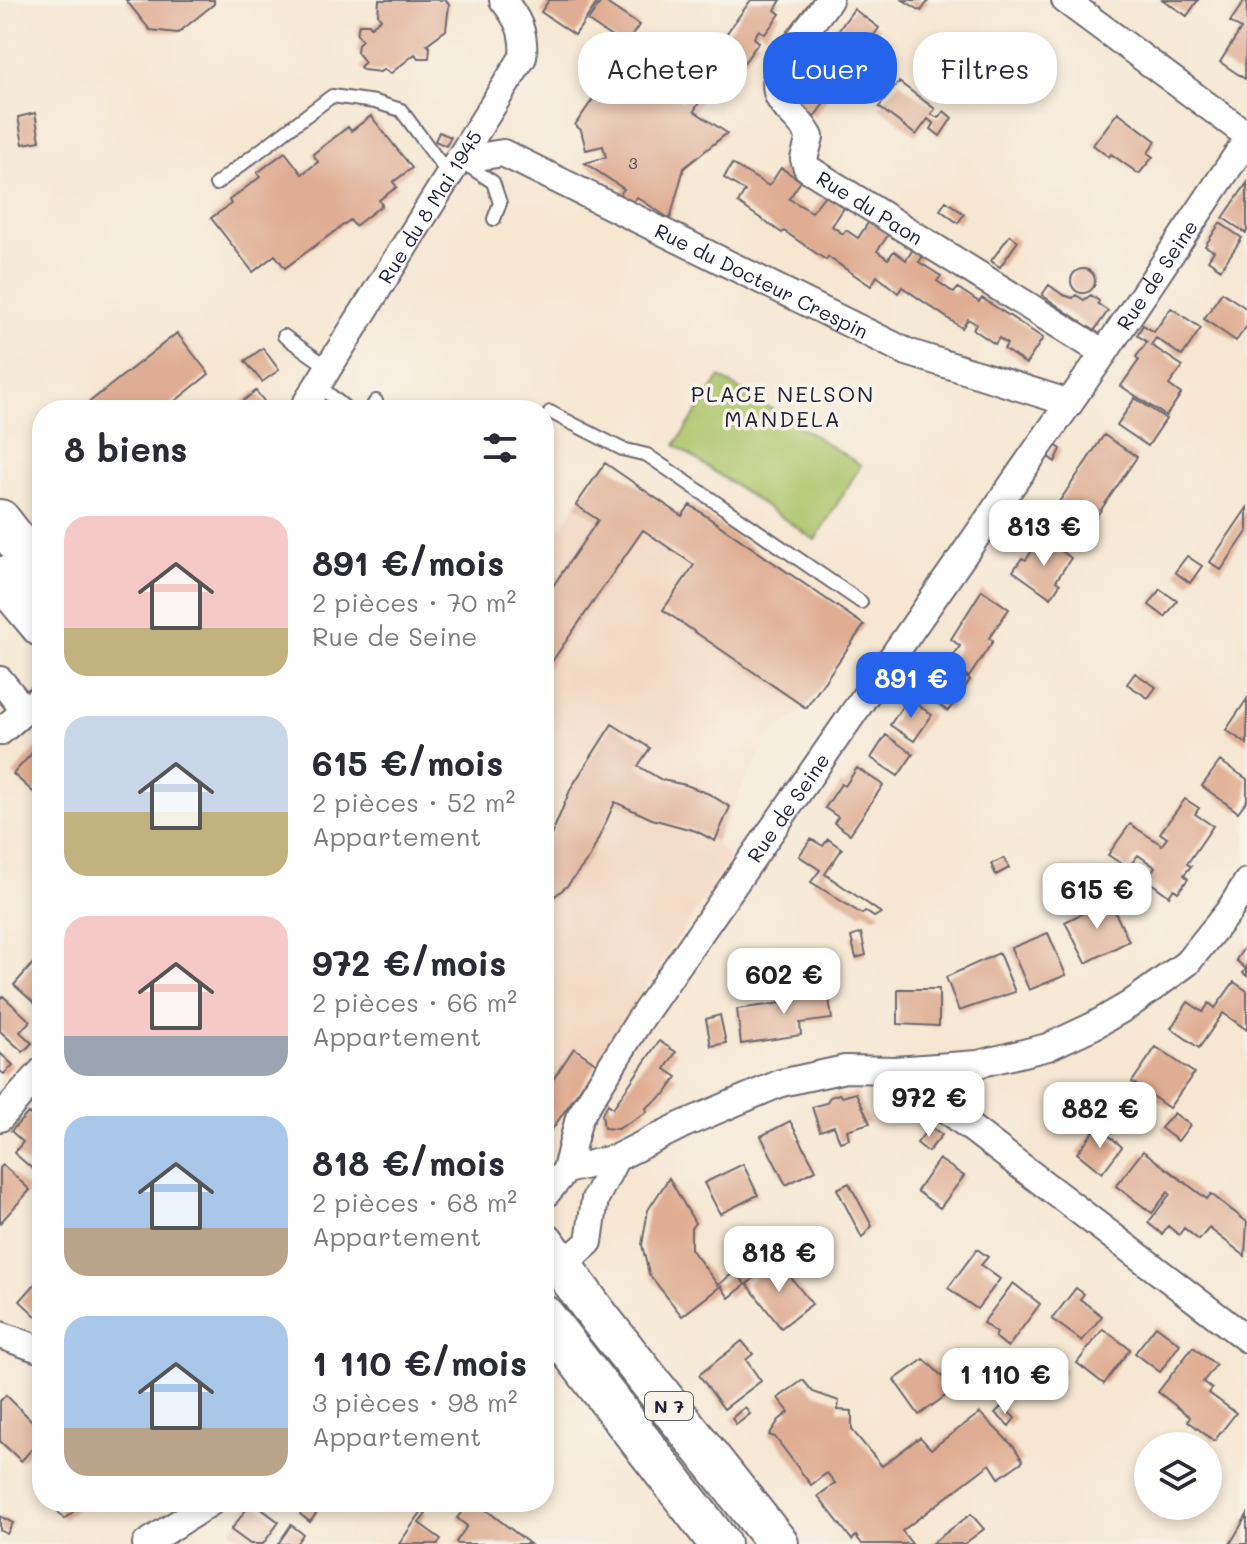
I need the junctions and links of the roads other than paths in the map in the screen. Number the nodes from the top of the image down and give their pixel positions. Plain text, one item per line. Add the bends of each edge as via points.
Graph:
1 (503, 0) edge
2 (829, 0) edge
3 (1065, 0) edge
4 (1247, 137) edge
5 (454, 168) junction
6 (216, 184) dead end
7 (494, 219) dead end
8 (284, 336) dead end
9 (1104, 353) junction
10 (323, 376) junction
11 (308, 400) edge
12 (341, 400) edge
13 (1070, 403) junction
14 (554, 414) edge
15 (0, 520) edge
16 (32, 561) edge
17 (0, 577) edge
18 (861, 602) dead end
19 (32, 615) edge
20 (0, 680) edge
21 (32, 703) edge
22 (32, 706) edge
23 (0, 732) edge
24 (1247, 882) edge
25 (895, 1070) junction
26 (32, 1082) edge
27 (0, 1118) edge
28 (616, 1158) junction
29 (566, 1170) junction
30 (554, 1184) edge
31 (554, 1260) edge
32 (554, 1267) edge
33 (554, 1329) edge
34 (0, 1335) edge
35 (1247, 1339) edge
36 (32, 1346) edge
37 (176, 1512) edge
38 (146, 1544) edge
39 (720, 1544) edge
40 (778, 1544) edge

1 - 5 street, Rue du 8 Mai 1945 via 524,37 523,57
2 - 9 street, Rue du Paon via 775,78 777,100 810,137 807,168
3 - 4 street
4 - 9 street, Rue de Seine
5 - 6 lane via 401,110 332,96
5 - 7 lane via 493,182 500,203
5 - 10 street, Rue du 8 Mai 1945
5 - 13 street, Rue du Docteur Crespin via 503,153 907,352
8 - 10 lane
9 - 13 street, Rue de Seine
10 - 11 street, Rue du 8 Mai 1945
10 - 12 lane
13 - 29 street, Rue de Seine via 639,1021 579,1118
14 - 18 lane via 622,449 647,455
15 - 16 main road
17 - 19 main road
20 - 21 street
22 - 23 street
24 - 25 street via 1187,963 1093,1026 1048,1047 978,1064
25 - 28 street via 845,1069 781,1083
25 - 35 street
26 - 27 street
28 - 29 street
28 - 31 street via 595,1199 589,1242
29 - 30 street
32 - 40 main road, N 7
33 - 39 main road, N 7
34 - 36 street
37 - 38 street

